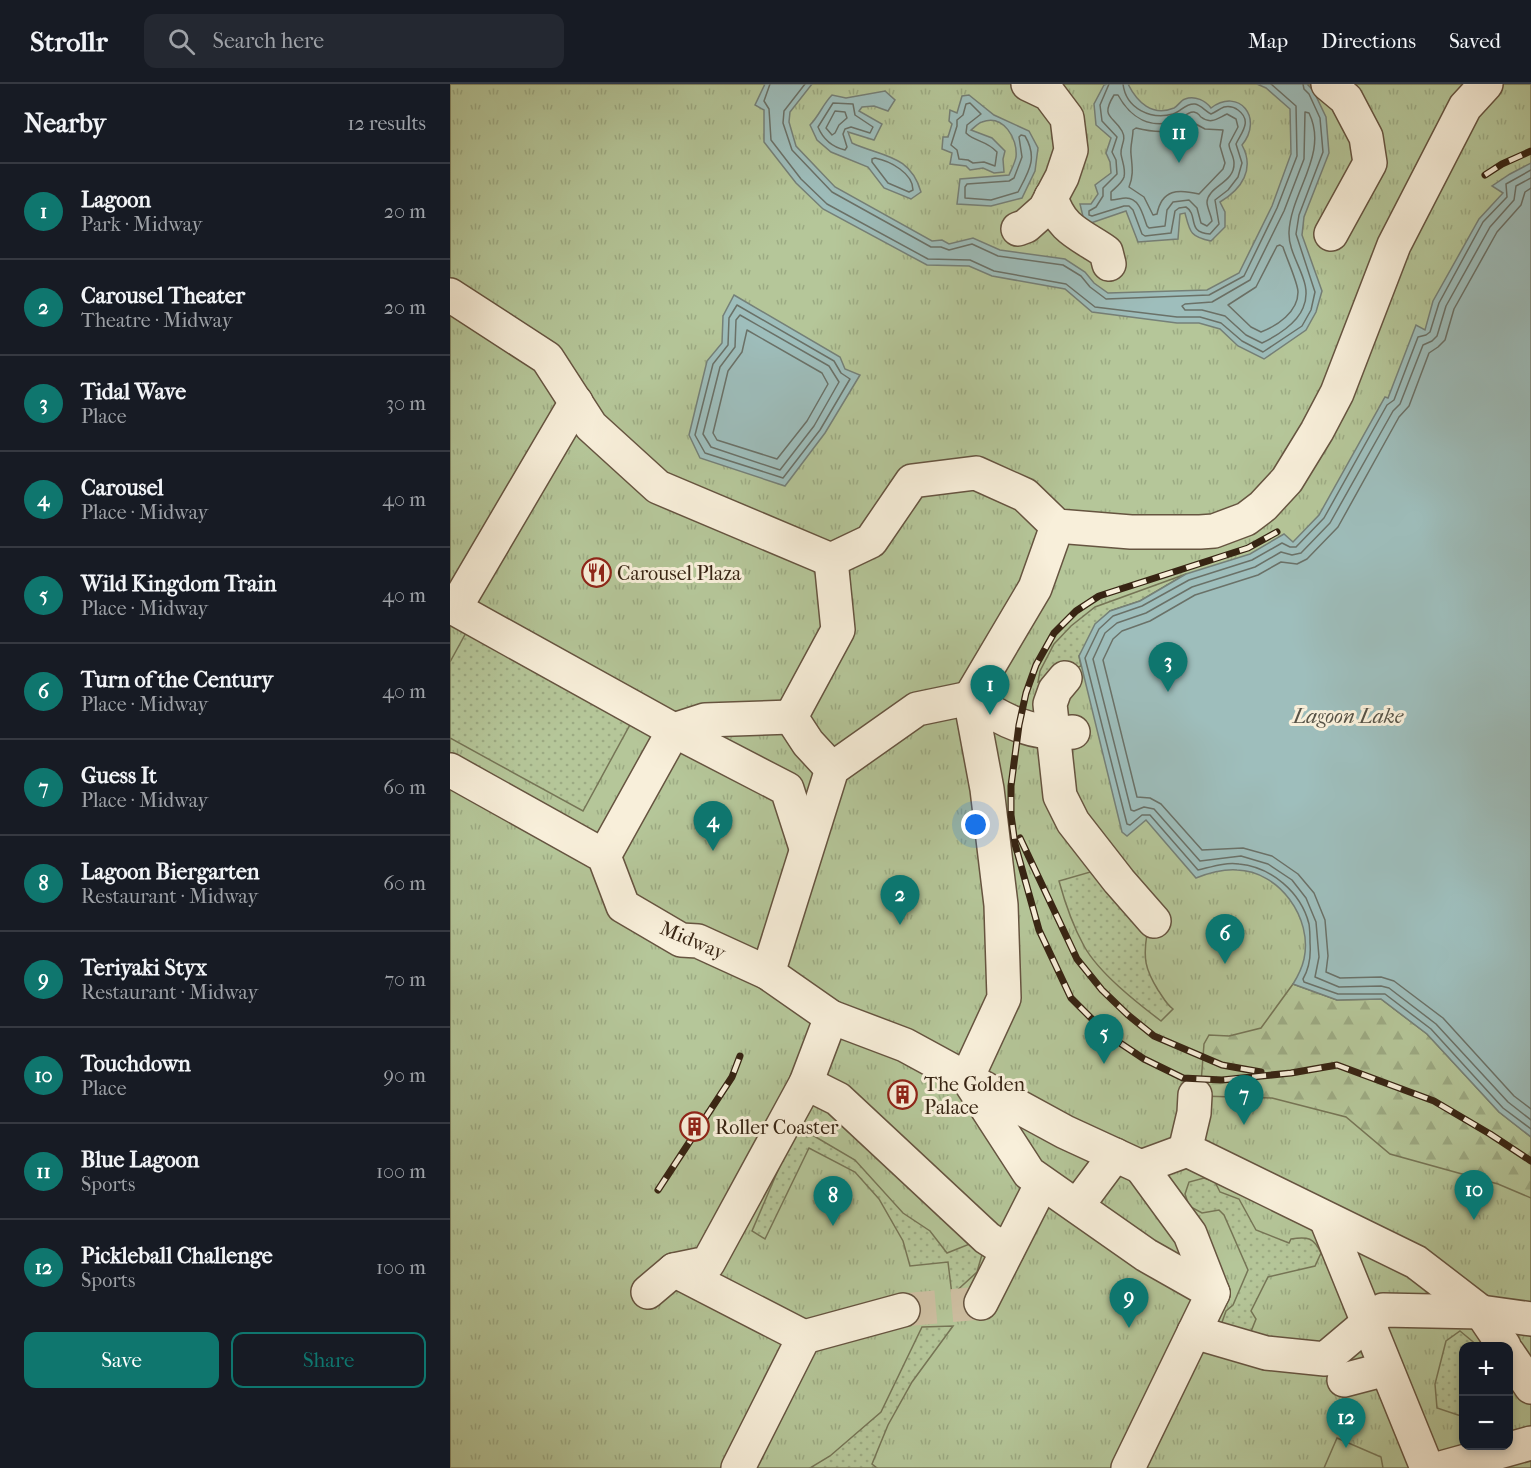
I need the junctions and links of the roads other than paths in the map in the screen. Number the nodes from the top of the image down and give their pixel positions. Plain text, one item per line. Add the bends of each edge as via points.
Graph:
1 (1328, 84) edge
2 (1486, 84) edge
3 (1045, 87) edge
4 (1366, 137) junction
5 (1394, 163) dead end
6 (1051, 197) junction
7 (1343, 227) dead end
8 (1018, 230) dead end
9 (1109, 264) dead end
10 (450, 296) edge
11 (576, 402) junction
12 (1057, 526) junction
13 (831, 560) junction
14 (452, 607) edge
15 (1065, 678) dead end
16 (970, 698) junction
17 (791, 717) junction
18 (674, 730) junction
19 (1063, 733) junction
20 (832, 769) junction
21 (450, 770) edge
22 (806, 848) junction
23 (604, 856) junction
24 (1154, 921) dead end
25 (768, 974) junction
26 (831, 1017) junction
27 (968, 1078) junction
28 (806, 1083) junction
29 (1195, 1095) dead end
30 (1185, 1151) junction
31 (1128, 1161) junction
32 (1042, 1183) junction
33 (1077, 1206) junction
34 (1326, 1219) junction
35 (1007, 1251) junction
36 (674, 1270) junction
37 (648, 1292) dead end
38 (1214, 1293) junction
39 (981, 1303) dead end
40 (903, 1310) tunnel mouth
41 (1481, 1312) junction
42 (1531, 1319) edge
43 (1367, 1323) junction
44 (1194, 1332) junction
45 (804, 1337) junction
46 (1501, 1342) edge
47 (1513, 1359) edge
48 (1386, 1369) junction
49 (1344, 1380) dead end
50 (1531, 1387) edge
51 (1531, 1443) edge
52 (738, 1468) edge
53 (1128, 1468) edge
54 (1427, 1468) edge
55 (1441, 1468) edge

1 - 4 street via 1346,99
2 - 12 street via 1465,107 1394,245 1327,412 1287,480 1263,506 1246,519 1214,531 1131,532
3 - 6 street via 1066,118 1071,150
4 - 5 street
4 - 7 street via 1370,163
6 - 8 street via 1045,208
6 - 9 street via 1056,213 1067,226 1106,252
10 - 11 street via 547,358
11 - 13 street via 591,426 658,487
11 - 14 street
12 - 13 street via 1025,495 976,473 912,481 871,542
12 - 16 street via 1035,588
13 - 17 street via 838,630
14 - 18 street
15 - 19 street via 1050,704
16 - 19 street via 1008,721
16 - 20 street via 917,709
16 - 27 street via 987,789 1001,905 1004,998
17 - 18 street via 705,720
17 - 20 street
18 - 22 street via 787,789
18 - 23 street
19 - 24 street via 1060,796 1073,822
20 - 22 street
21 - 23 street
22 - 25 street
23 - 25 street, Midway via 623,906 681,940 698,941
25 - 26 street, Midway
26 - 27 street, Midway via 905,1044
26 - 28 street
27 - 31 street, Midway via 1065,1132
27 - 32 street via 1029,1173
28 - 35 street via 838,1100 987,1238
28 - 36 street via 708,1263
29 - 30 street
30 - 31 street
30 - 34 street
31 - 33 street
31 - 38 street via 1190,1234
32 - 33 street
32 - 35 street
33 - 38 street via 1146,1255
34 - 41 street via 1416,1262
34 - 43 street
35 - 39 street
36 - 37 street
36 - 45 street
38 - 44 street
40 - 45 street
41 - 42 street
41 - 43 street via 1383,1310
41 - 46 street
43 - 44 street via 1325,1359 1266,1353
43 - 48 street
44 - 53 street
45 - 52 street
47 - 50 street
48 - 49 street
48 - 54 street
51 - 55 street

